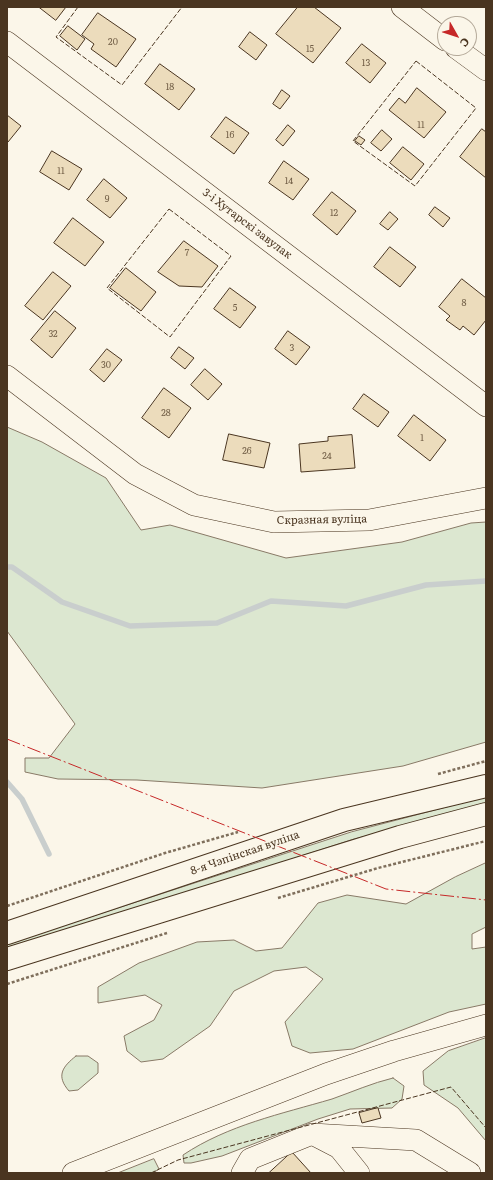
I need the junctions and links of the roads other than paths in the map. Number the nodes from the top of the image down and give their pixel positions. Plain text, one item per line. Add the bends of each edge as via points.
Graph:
1 (402, 7) edge
2 (437, 34) edge
3 (7, 42) edge
4 (467, 56) edge
5 (486, 70) edge
6 (7, 376) edge
7 (486, 406) edge
8 (486, 498) edge
9 (486, 786) edge
10 (486, 814) edge
11 (7, 933) edge
12 (7, 960) edge
13 (486, 1025) edge
14 (312, 1134) junction
15 (73, 1173) edge
16 (242, 1173) edge
17 (359, 1173) edge
18 (470, 1173) edge

1 - 2 street
3 - 7 street, 3-і Хутарскі завулак
4 - 5 street
6 - 8 street, Скразная вуліца via 135,474 194,505 274,522 361,520
9 - 11 main road, 8-я Чэпінская вуліца via 344,820
10 - 12 main road via 400,836
13 - 15 street via 394,1051 326,1074
14 - 16 street via 250,1159
14 - 17 street via 339,1148
14 - 18 street via 416,1140

